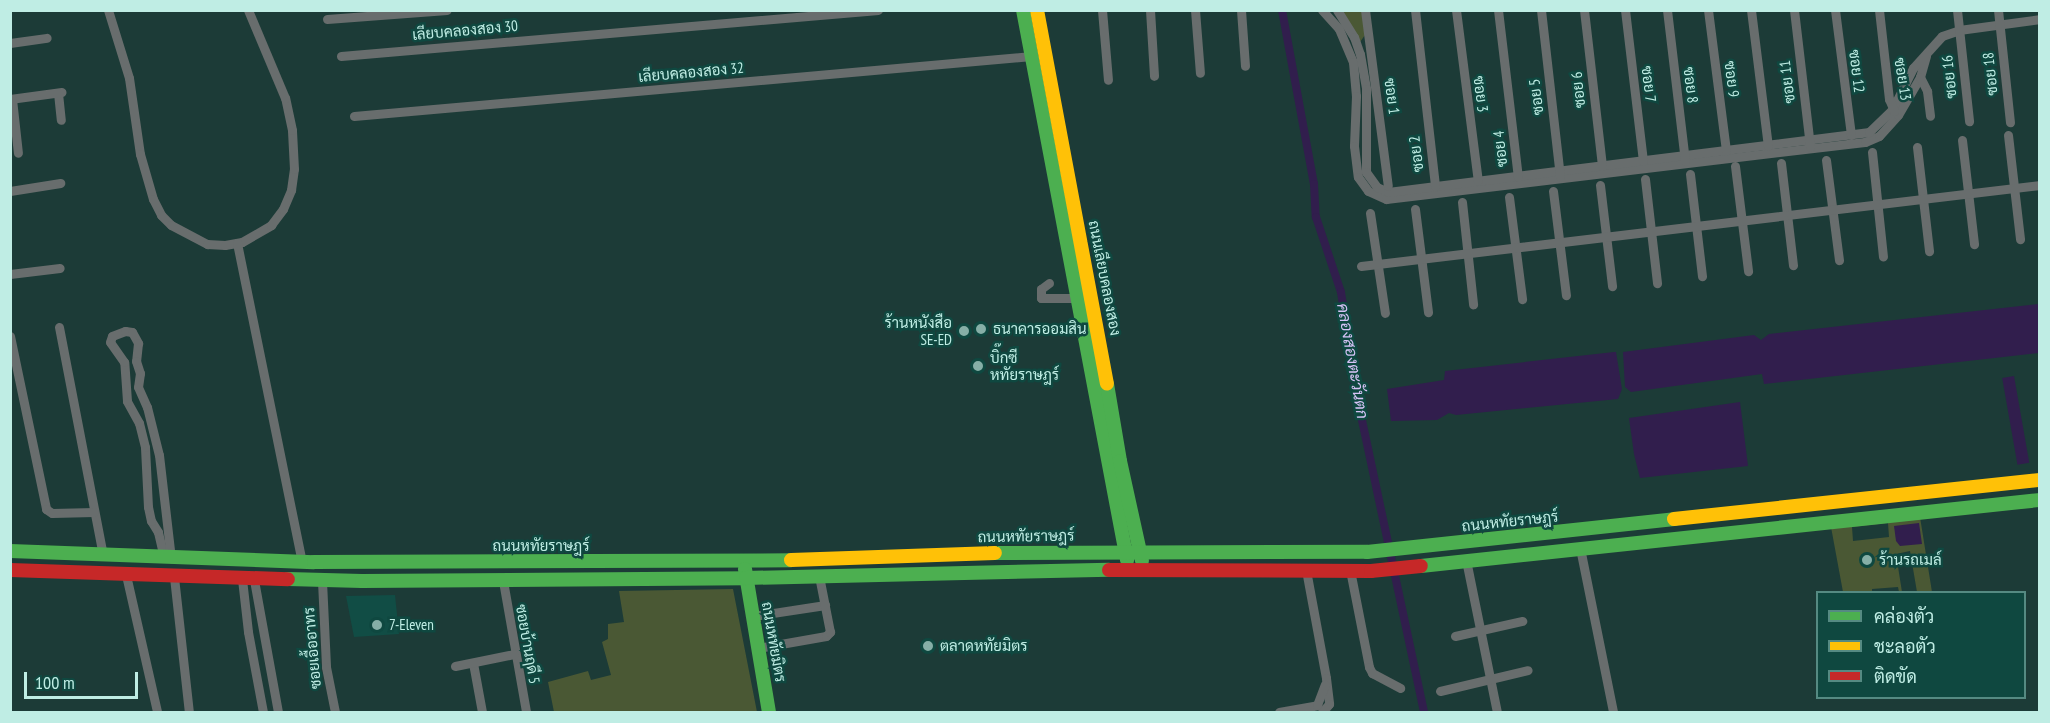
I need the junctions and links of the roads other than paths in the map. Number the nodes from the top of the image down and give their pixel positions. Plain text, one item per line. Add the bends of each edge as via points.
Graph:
1 (108, 10) edge
2 (248, 10) edge
3 (447, 10) edge
4 (878, 10) edge
5 (1023, 10) edge
6 (1037, 10) edge
7 (1102, 10) edge
8 (1150, 10) edge
9 (1195, 10) edge
10 (1241, 10) edge
11 (1322, 10) edge
12 (1337, 10) edge
13 (1365, 10) edge
14 (1415, 10) edge
15 (1456, 10) edge
16 (1498, 10) edge
17 (1541, 10) edge
18 (1584, 10) edge
19 (1625, 10) edge
20 (1666, 10) edge
21 (1708, 10) edge
22 (1751, 10) edge
23 (1794, 10) edge
24 (1835, 10) edge
25 (1879, 10) edge
26 (1957, 10) edge
27 (1998, 10) edge
28 (2038, 10) edge
29 (327, 19) dead end
30 (2039, 20) edge
31 (2000, 24) junction
32 (1343, 27) junction
33 (1959, 30) junction
34 (47, 38) dead end
35 (10, 43) edge
36 (341, 56) dead end
37 (1031, 56) junction
38 (1926, 57) junction
39 (1245, 66) dead end
40 (1200, 73) dead end
41 (1154, 76) dead end
42 (1920, 77) junction
43 (1108, 80) dead end
44 (1365, 92) junction
45 (11, 99) edge
46 (1895, 112) junction
47 (354, 116) dead end
48 (1930, 116) dead end
49 (61, 120) dead end
50 (1969, 121) dead end
51 (2010, 122) dead end
52 (1851, 135) junction
53 (2008, 135) dead end
54 (1962, 140) dead end
55 (1810, 145) junction
56 (1768, 146) junction
57 (1917, 147) dead end
58 (1726, 151) junction
59 (18, 153) dead end
60 (1872, 153) dead end
61 (1685, 160) junction
62 (1826, 160) dead end
63 (1643, 161) junction
64 (1781, 163) dead end
65 (1602, 166) junction
66 (1735, 166) dead end
67 (1690, 174) dead end
68 (1560, 175) junction
69 (1518, 177) junction
70 (1645, 179) dead end
71 (1478, 181) junction
72 (60, 183) dead end
73 (2040, 184) edge
74 (1071, 185) junction
75 (1600, 185) dead end
76 (1388, 186) dead end
77 (1435, 186) junction
78 (1055, 188) junction
79 (2014, 188) junction
80 (10, 190) edge
81 (1553, 191) dead end
82 (1968, 193) junction
83 (1509, 197) dead end
84 (1923, 198) junction
85 (1462, 202) dead end
86 (1878, 203) junction
87 (1833, 208) junction
88 (1415, 209) dead end
89 (1370, 213) dead end
90 (1787, 215) junction
91 (1741, 220) junction
92 (1695, 225) junction
93 (1650, 230) junction
94 (1606, 236) junction
95 (2020, 238) dead end
96 (1560, 241) junction
97 (237, 243) junction
98 (1974, 244) dead end
99 (1515, 247) junction
100 (1929, 251) dead end
101 (1468, 253) junction
102 (1883, 256) dead end
103 (1421, 258) junction
104 (1839, 260) dead end
105 (1377, 264) junction
106 (1793, 265) dead end
107 (1361, 266) dead end
108 (60, 268) dead end
109 (1748, 271) dead end
110 (10, 274) edge
111 (1702, 276) dead end
112 (1049, 283) dead end
113 (1657, 283) dead end
114 (1612, 286) dead end
115 (1566, 294) dead end
116 (1077, 298) junction
117 (1522, 299) dead end
118 (1473, 304) dead end
119 (1428, 312) dead end
120 (1385, 313) dead end
121 (58, 327) dead end
122 (10, 336) edge
123 (150, 419) junction
124 (139, 423) junction
125 (2040, 480) edge
126 (2040, 500) edge
127 (94, 512) junction
128 (1120, 526) junction
129 (169, 530) junction
130 (158, 532) junction
131 (1580, 548) junction
132 (10, 551) edge
133 (1103, 551) junction
134 (1126, 553) junction
135 (1148, 553) junction
136 (103, 555) junction
137 (167, 558) junction
138 (1466, 560) junction
139 (744, 561) junction
140 (302, 562) junction
141 (1127, 569) junction
142 (1143, 569) junction
143 (10, 570) edge
144 (1306, 570) junction
145 (1350, 570) junction
146 (126, 575) junction
147 (819, 576) junction
148 (174, 577) junction
149 (746, 578) junction
150 (248, 580) junction
151 (322, 581) junction
152 (503, 581) junction
153 (825, 605) junction
154 (753, 616) junction
155 (1522, 621) dead end
156 (1480, 630) junction
157 (1455, 636) dead end
158 (758, 648) junction
159 (514, 654) junction
160 (473, 663) junction
161 (455, 666) dead end
162 (1528, 670) dead end
163 (1326, 678) junction
164 (1490, 678) junction
165 (1400, 688) dead end
166 (1440, 692) dead end
167 (1314, 709) edge
168 (157, 712) edge
169 (189, 712) edge
170 (263, 712) edge
171 (278, 712) edge
172 (335, 712) edge
173 (482, 712) edge
174 (514, 712) edge
175 (526, 712) edge
176 (769, 712) edge
177 (1279, 712) edge
178 (1322, 712) edge
179 (1497, 712) edge
180 (1613, 712) edge

1 - 97 street via 129,78 145,180 161,215 171,225 207,244
2 - 97 street via 285,98 294,169 291,190 271,225
3 - 29 street
4 - 36 street, เลียบคลองสอง 30
5 - 37 main road
6 - 74 main road, ถนนเลียบคลองสอง
7 - 43 street
8 - 41 street
9 - 40 street
10 - 39 street
11 - 32 street
12 - 32 street
13 - 44 street, ซอย 1
14 - 77 street, ซอย 2
15 - 71 street, ซอย 3
16 - 69 street, ซอย 4
17 - 68 street, ซอย 5
18 - 65 street, ซอย 6
19 - 63 street, ซอย 7
20 - 61 street, ซอย 8
21 - 58 street, ซอย 9
22 - 56 street
23 - 55 street, ซอย 11
24 - 52 street, ซอย 12
25 - 46 street, ซอย 13
26 - 33 street, ซอย 16
27 - 31 street, ซอย 18
28 - 30 street
30 - 31 street
31 - 33 street
31 - 51 street, ซอย 18
32 - 44 street via 1360,54
33 - 38 street via 1939,39
33 - 50 street, ซอย 16
34 - 35 street
37 - 47 street, เลียบคลองสอง 32
37 - 78 main road
38 - 42 street
38 - 46 street via 1913,68
42 - 46 street
42 - 48 street via 1927,91
44 - 68 street via 1354,146 1358,177 1382,199
44 - 76 street, ซอย 1
44 - 77 street via 1364,166 1368,178 1388,192
45 - 49 street via 60,93
45 - 59 street
46 - 52 street via 1874,130
46 - 55 street via 1872,140
52 - 55 street
53 - 79 street
54 - 82 street
55 - 56 street
55 - 61 street
56 - 58 street
57 - 84 street
58 - 61 street
60 - 86 street
61 - 63 street
61 - 68 street
62 - 87 street
63 - 65 street
64 - 90 street
65 - 68 street
66 - 91 street
67 - 92 street
68 - 69 street
69 - 71 street
70 - 93 street
71 - 77 street
72 - 80 street
73 - 79 street
74 - 78 main road
74 - 135 main road, ถนนเลียบคลองสอง via 1135,531
75 - 94 street
78 - 116 main road
79 - 82 street
79 - 95 street
81 - 96 street
82 - 84 street
82 - 98 street
83 - 99 street
84 - 86 street
84 - 100 street
85 - 101 street
86 - 87 street
86 - 102 street
87 - 90 street
87 - 104 street
88 - 103 street
89 - 105 street
90 - 91 street
90 - 106 street
91 - 92 street
91 - 109 street
92 - 93 street
92 - 111 street
93 - 94 street
93 - 113 street
94 - 96 street
94 - 114 street
96 - 99 street
96 - 115 street
97 - 140 street
99 - 101 street
99 - 117 street
101 - 103 street
101 - 118 street
103 - 105 street
103 - 119 street
105 - 107 street
105 - 120 street
108 - 110 street
112 - 116 street via 1041,290 1041,298
116 - 128 main road
121 - 127 street
122 - 127 street via 46,509 52,513
123 - 124 street
123 - 124 street via 138,387 136,336 132,332 118,333 110,342 124,362 127,401
123 - 129 street
124 - 130 street via 145,447 147,507
125 - 135 main road, ถนนหทัยราษฎร์ via 1409,549
126 - 131 main road
127 - 136 street
128 - 133 main road via 1112,544
128 - 134 main road
129 - 130 street
129 - 137 street
130 - 137 street
131 - 138 main road
131 - 180 street
132 - 136 main road, ถนนหทัยราษฎร์
133 - 134 main road, ถนนหทัยราษฎร์
133 - 139 main road, ถนนหทัยราษฎร์
134 - 135 main road, ถนนหทัยราษฎร์
134 - 141 main road
135 - 142 main road, ถนนเลียบคลองสอง
136 - 137 main road, ถนนหทัยราษฎร์
137 - 140 main road, ถนนหทัยราษฎร์
138 - 145 main road
138 - 156 street
139 - 140 main road, ถนนหทัยราษฎร์
139 - 149 main road, ถนนหทัยมิตร
141 - 142 main road
141 - 147 main road
142 - 144 main road
143 - 146 main road
144 - 145 main road
144 - 163 street
145 - 165 street via 1369,668
146 - 148 main road
146 - 168 street
147 - 149 main road
147 - 153 street
148 - 150 main road
148 - 169 street
149 - 152 main road
149 - 154 main road, ถนนหทัยมิตร
150 - 151 main road
150 - 170 street
150 - 171 street
151 - 152 main road
151 - 172 street, ซอยเอื้ออาทร via 326,667
152 - 159 street, ซอยบ้านฤดี 5
153 - 154 street
153 - 158 street via 830,632 826,636
154 - 158 main road, ถนนหทัยมิตร
155 - 156 street
156 - 157 street
156 - 164 street
158 - 176 main road, ถนนหทัยมิตร
159 - 160 street
159 - 175 street, ซอยบ้านฤดี 5
160 - 161 street
160 - 173 street
162 - 164 street
163 - 167 street via 1320,702
163 - 178 street via 1329,704
164 - 166 street
164 - 179 street
167 - 177 street
174 - 175 street

